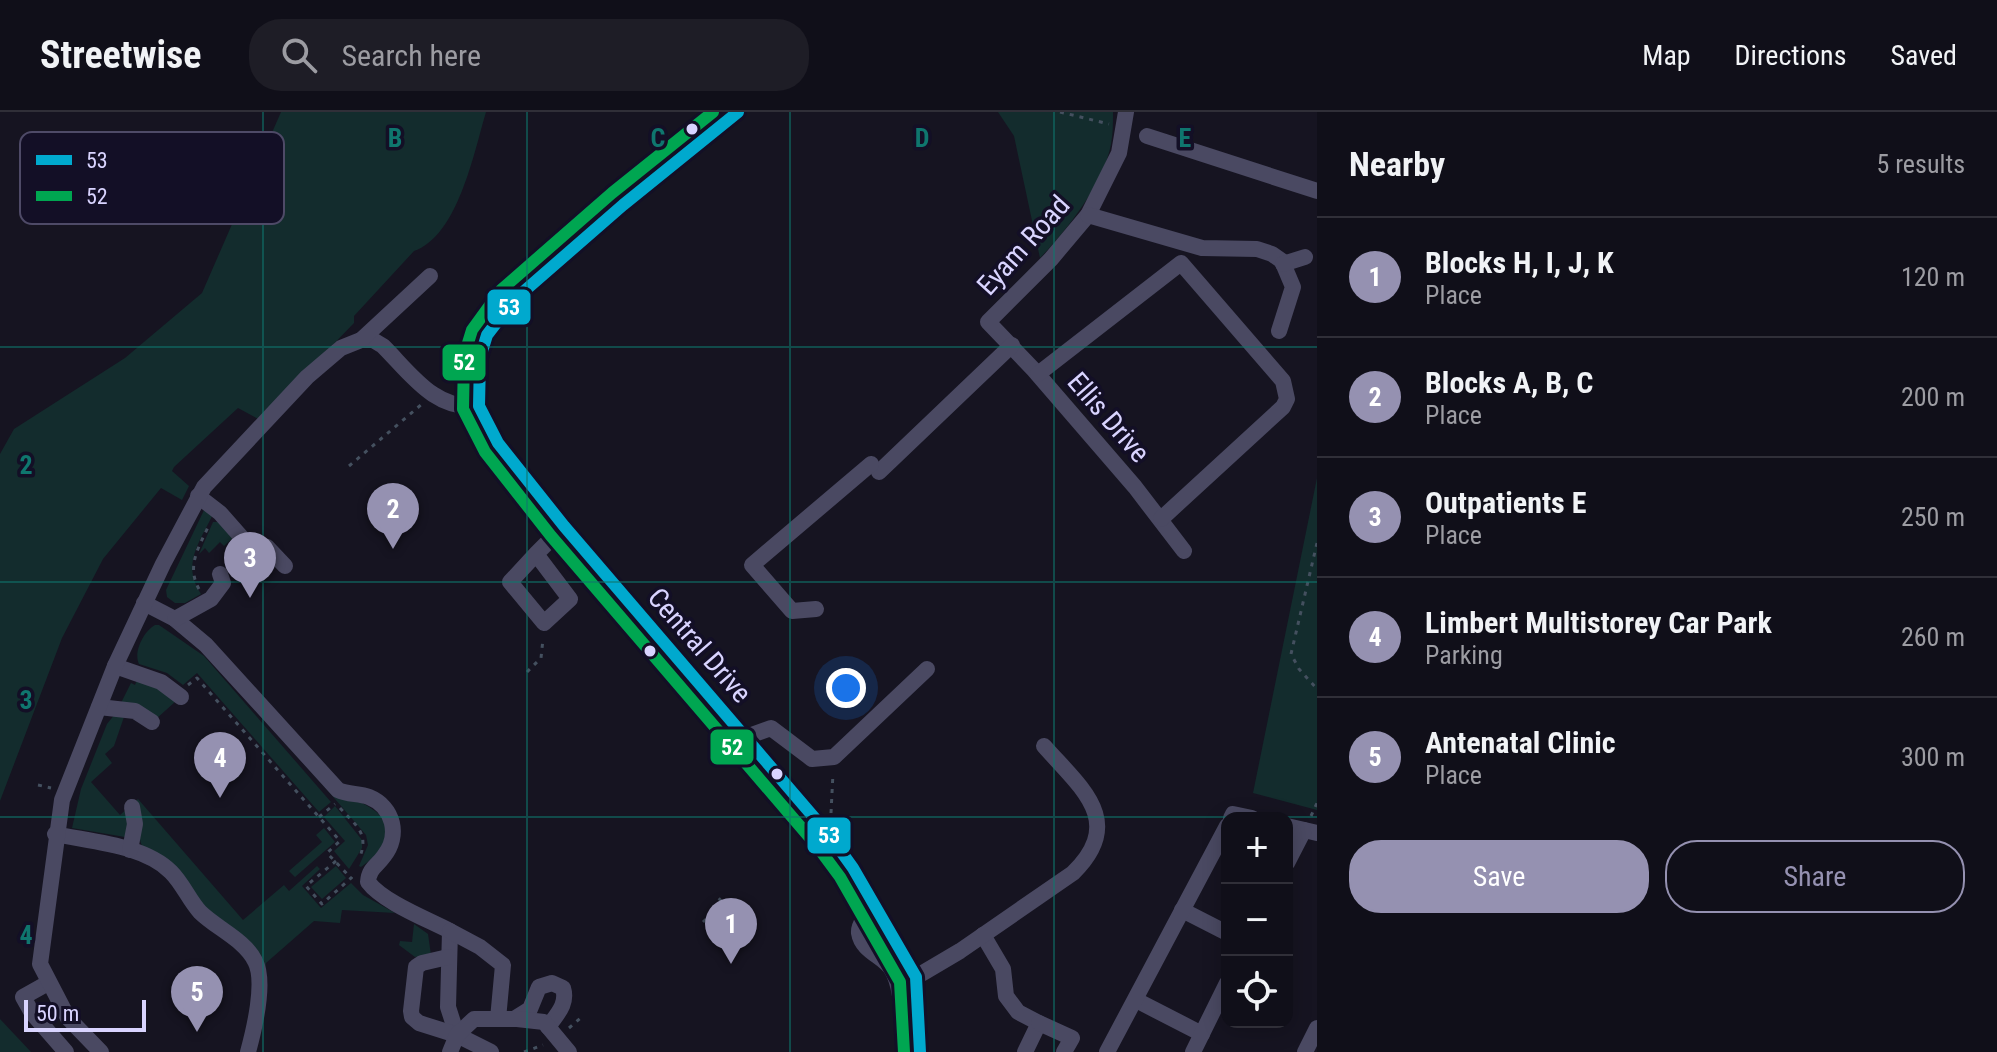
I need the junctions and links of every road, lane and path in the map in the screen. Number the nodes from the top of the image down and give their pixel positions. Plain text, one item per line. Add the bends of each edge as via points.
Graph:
1 (738, 112) edge
2 (1060, 112) edge
3 (1126, 112) edge
4 (1111, 125) dead end
5 (1147, 136) dead end
6 (1317, 191) edge
7 (1088, 215) junction
8 (1305, 257) dead end
9 (1283, 264) junction
10 (430, 276) dead end
11 (988, 322) joint
12 (1279, 331) dead end
13 (361, 340) junction
14 (1012, 345) junction
15 (1038, 374) junction
16 (432, 396) junction
17 (479, 406) junction
18 (349, 466) dead end
19 (198, 496) junction
20 (216, 509) junction
21 (1161, 519) junction
22 (564, 526) junction
23 (1317, 543) edge
24 (1184, 551) dead end
25 (536, 554) junction
26 (285, 566) dead end
27 (220, 574) dead end
28 (203, 595) dead end
29 (144, 603) junction
30 (816, 609) dead end
31 (175, 619) junction
32 (544, 623) junction
33 (115, 666) junction
34 (927, 669) dead end
35 (527, 672) dead end
36 (1317, 689) edge
37 (183, 693) joint
38 (99, 707) junction
39 (152, 722) dead end
40 (746, 737) junction
41 (1044, 746) dead end
42 (834, 757) junction
43 (38, 785) dead end
44 (55, 789) dead end
45 (132, 807) dead end
46 (319, 817) junction
47 (1303, 829) edge
48 (55, 834) junction
49 (830, 836) junction
50 (1221, 838) edge
51 (130, 850) junction
52 (1293, 850) edge
53 (336, 861) junction
54 (352, 879) junction
55 (715, 894) dead end
56 (875, 906) junction
57 (1182, 910) junction
58 (703, 922) dead end
59 (1221, 930) edge
60 (450, 931) junction
61 (983, 935) junction
62 (448, 957) junction
63 (916, 977) junction
64 (48, 983) junction
65 (1221, 997) edge
66 (1136, 1000) junction
67 (506, 1019) junction
68 (1039, 1023) junction
69 (548, 1027) junction
70 (1317, 1028) edge
71 (457, 1035) junction
72 (1200, 1046) edge
73 (66, 1052) edge
74 (101, 1052) edge
75 (248, 1052) edge
76 (450, 1052) edge
77 (491, 1052) edge
78 (569, 1052) edge
79 (906, 1052) edge
80 (920, 1052) edge
81 (1025, 1052) edge
82 (1064, 1052) edge
83 (1107, 1052) edge
84 (1305, 1052) edge

1 - 17 street via 514,300 487,335 480,358
2 - 4 path
3 - 7 street, Eyam Road via 1119,153
5 - 6 street
7 - 9 street via 1202,248 1257,249
7 - 11 street, Eyam Road
8 - 9 street
9 - 12 street via 1293,287
10 - 13 street
11 - 14 street, Ellis Drive
13 - 16 street via 383,346
13 - 19 street via 341,348 307,377
14 - 15 street, Ellis Drive
14 - 30 street via 875,468 752,565 792,611
15 - 21 street, Ellis Drive
15 - 21 street via 1181,263 1283,381 1283,407
16 - 17 street via 463,408
16 - 18 path
17 - 22 street, Central Drive via 498,443
19 - 20 street
19 - 29 street
20 - 26 street via 258,556 267,547
20 - 28 path via 192,566
21 - 24 street, Ellis Drive
22 - 25 street
22 - 40 street, Central Drive
23 - 36 path via 1291,654
25 - 32 street via 510,582
25 - 32 street via 570,599
27 - 31 street via 223,583 216,595
29 - 31 street
29 - 33 street
31 - 60 street via 206,645 338,790 383,806 394,832 383,858 369,873 369,885
32 - 35 path via 541,658
33 - 37 street
33 - 38 street
34 - 42 street
37 - 46 path via 197,678
38 - 39 street via 126,708
38 - 48 street via 64,791
40 - 42 street via 771,728 812,759
40 - 49 street, Central Drive
41 - 61 street via 1091,799 1098,824 1094,848 1073,873
42 - 49 path
43 - 44 path
45 - 51 street
46 - 53 path via 340,841 327,853
46 - 54 path via 333,803 364,837
47 - 52 street
48 - 51 street
48 - 64 street via 40,964
49 - 56 street, Central Drive
50 - 57 street
51 - 75 street via 170,871 198,910 255,961 260,982
53 - 54 path
53 - 54 path via 306,886 322,904
55 - 58 path via 723,903
56 - 63 street, Central Drive
56 - 79 street via 859,933 867,948 892,970
57 - 59 street
57 - 66 street
60 - 62 street
60 - 67 street via 503,965
61 - 63 street
61 - 68 street via 1003,969 1006,996 1018,1012
62 - 71 street via 448,1007
62 - 71 street via 416,967 411,1011 416,1022
63 - 80 street, Central Drive
64 - 73 street via 23,997
64 - 74 street via 68,1018
65 - 72 street
66 - 72 street
66 - 83 street
67 - 69 street via 544,1022
67 - 69 street via 530,1009 539,987 552,983 563,988 565,997
67 - 71 street via 474,1019
68 - 81 street
68 - 82 street via 1072,1038
69 - 78 street
70 - 84 street
71 - 76 street
71 - 77 street

